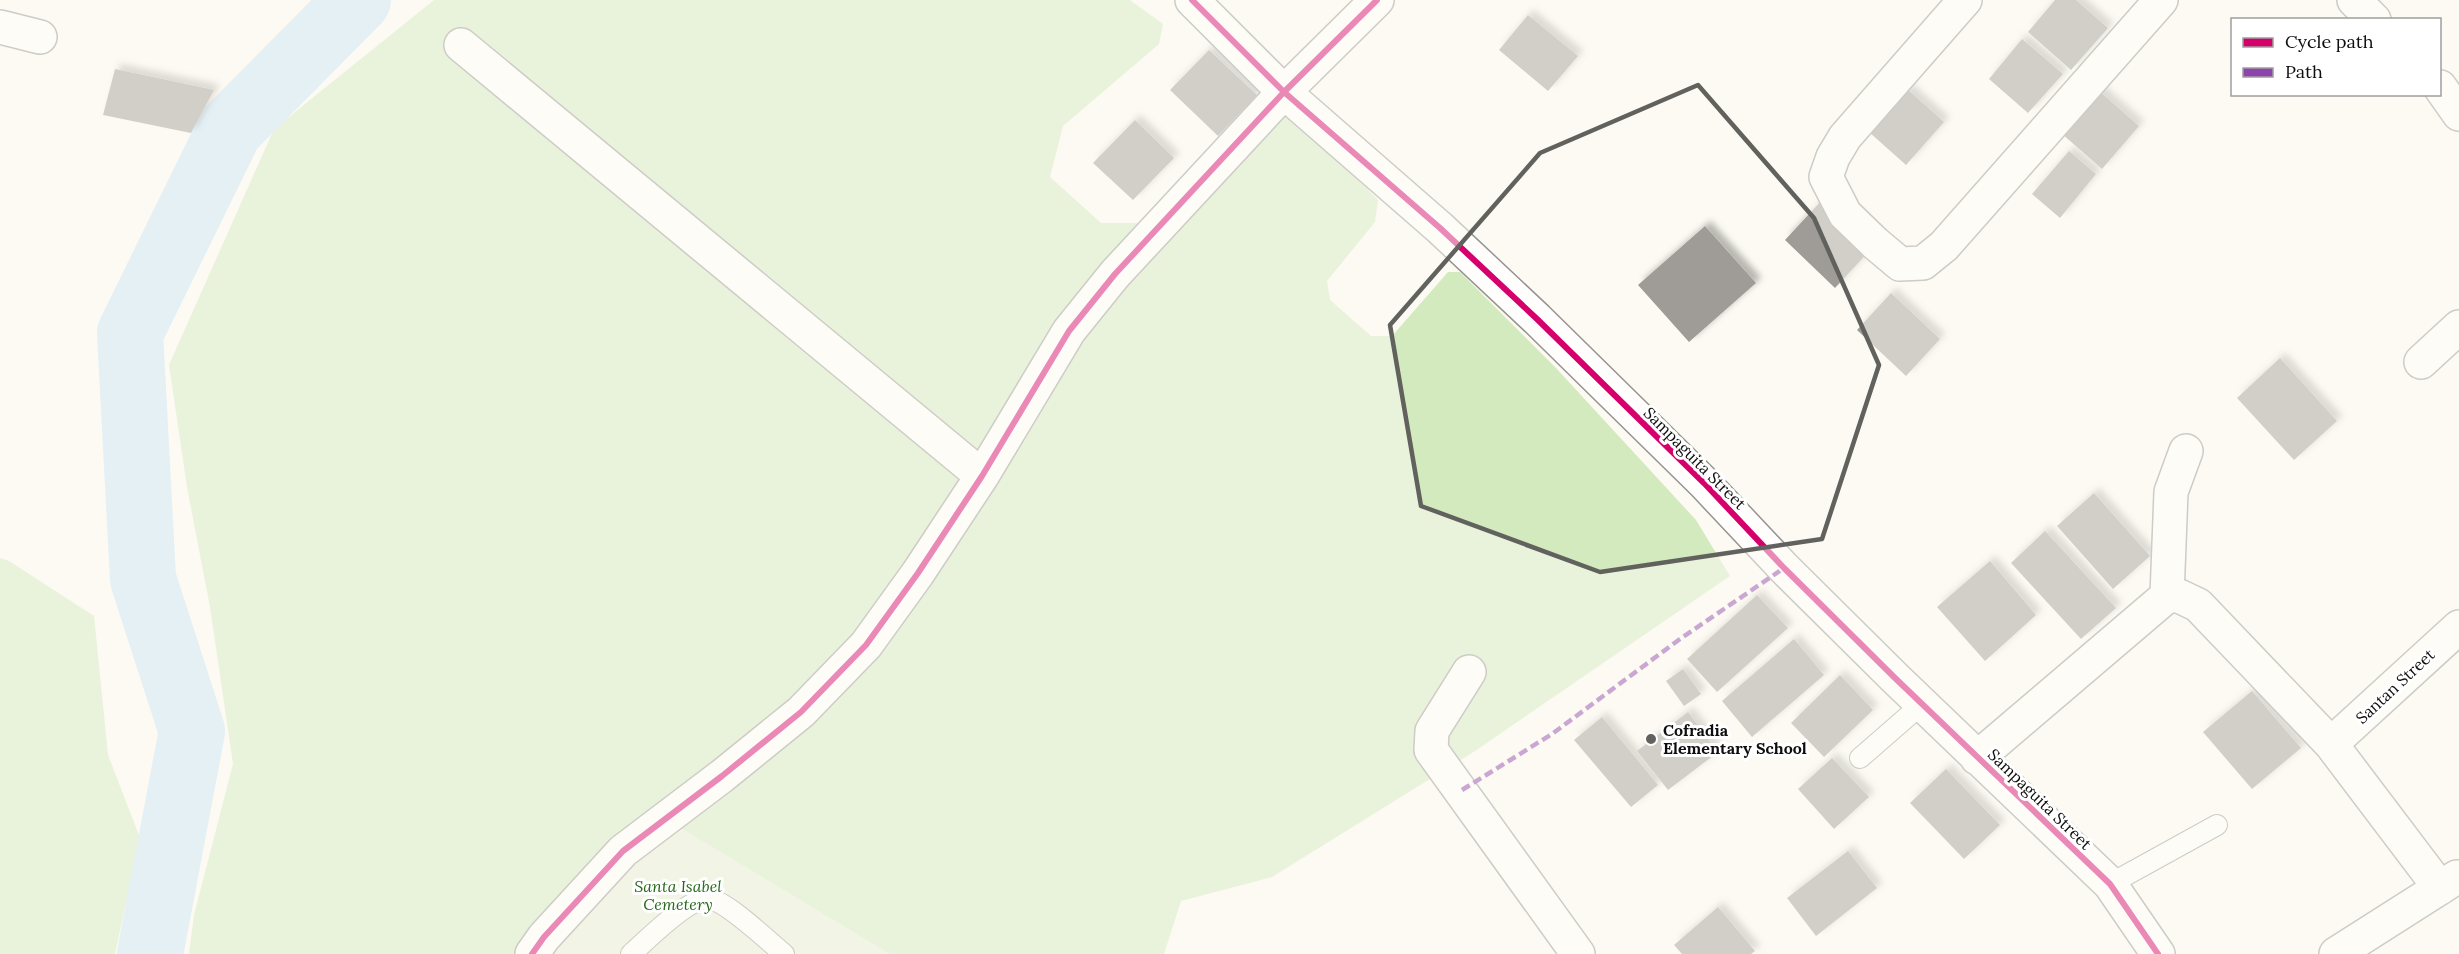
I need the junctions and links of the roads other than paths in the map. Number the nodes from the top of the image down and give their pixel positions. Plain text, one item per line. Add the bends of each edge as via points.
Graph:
1 (1192, 0) edge
2 (1377, 0) edge
3 (1965, 0) edge
4 (2161, 0) edge
5 (2355, 0) edge
6 (2372, 18) edge
7 (0, 27) edge
8 (40, 37) dead end
9 (461, 45) dead end
10 (2441, 90) edge
11 (1284, 92) junction
12 (2459, 114) edge
13 (2459, 327) edge
14 (2421, 362) dead end
15 (2186, 451) dead end
16 (982, 476) junction
17 (2167, 596) junction
18 (2459, 627) edge
19 (1469, 672) dead end
20 (1922, 704) junction
21 (2331, 744) junction
22 (1860, 758) dead end
23 (1977, 758) junction
24 (2217, 825) dead end
25 (2449, 882) edge
26 (2110, 884) junction
27 (532, 954) edge
28 (631, 954) edge
29 (784, 954) edge
30 (1578, 954) edge
31 (2158, 954) edge
32 (2336, 954) edge

1 - 11 street, Sampaguita Street
2 - 11 street
3 - 4 street via 1845,137 1826,177 1845,214 1900,264 1923,263 1944,246
5 - 6 street
7 - 8 street
9 - 16 street
10 - 12 street
11 - 16 street via 1115,274 1069,331
11 - 20 street, Sampaguita Street via 1528,311
13 - 14 street
15 - 17 street via 2170,492
16 - 27 street via 866,645 801,712 622,851
17 - 21 street via 2179,596 2198,605
17 - 23 street
18 - 21 street, Santan Street
19 - 30 street via 1432,731 1431,750
20 - 22 lane
20 - 23 street, Sampaguita Street
21 - 25 street
23 - 26 street, Sampaguita Street
24 - 26 lane
25 - 32 street
26 - 31 street, Sampaguita Street
28 - 29 lane via 692,903 708,898 722,903

